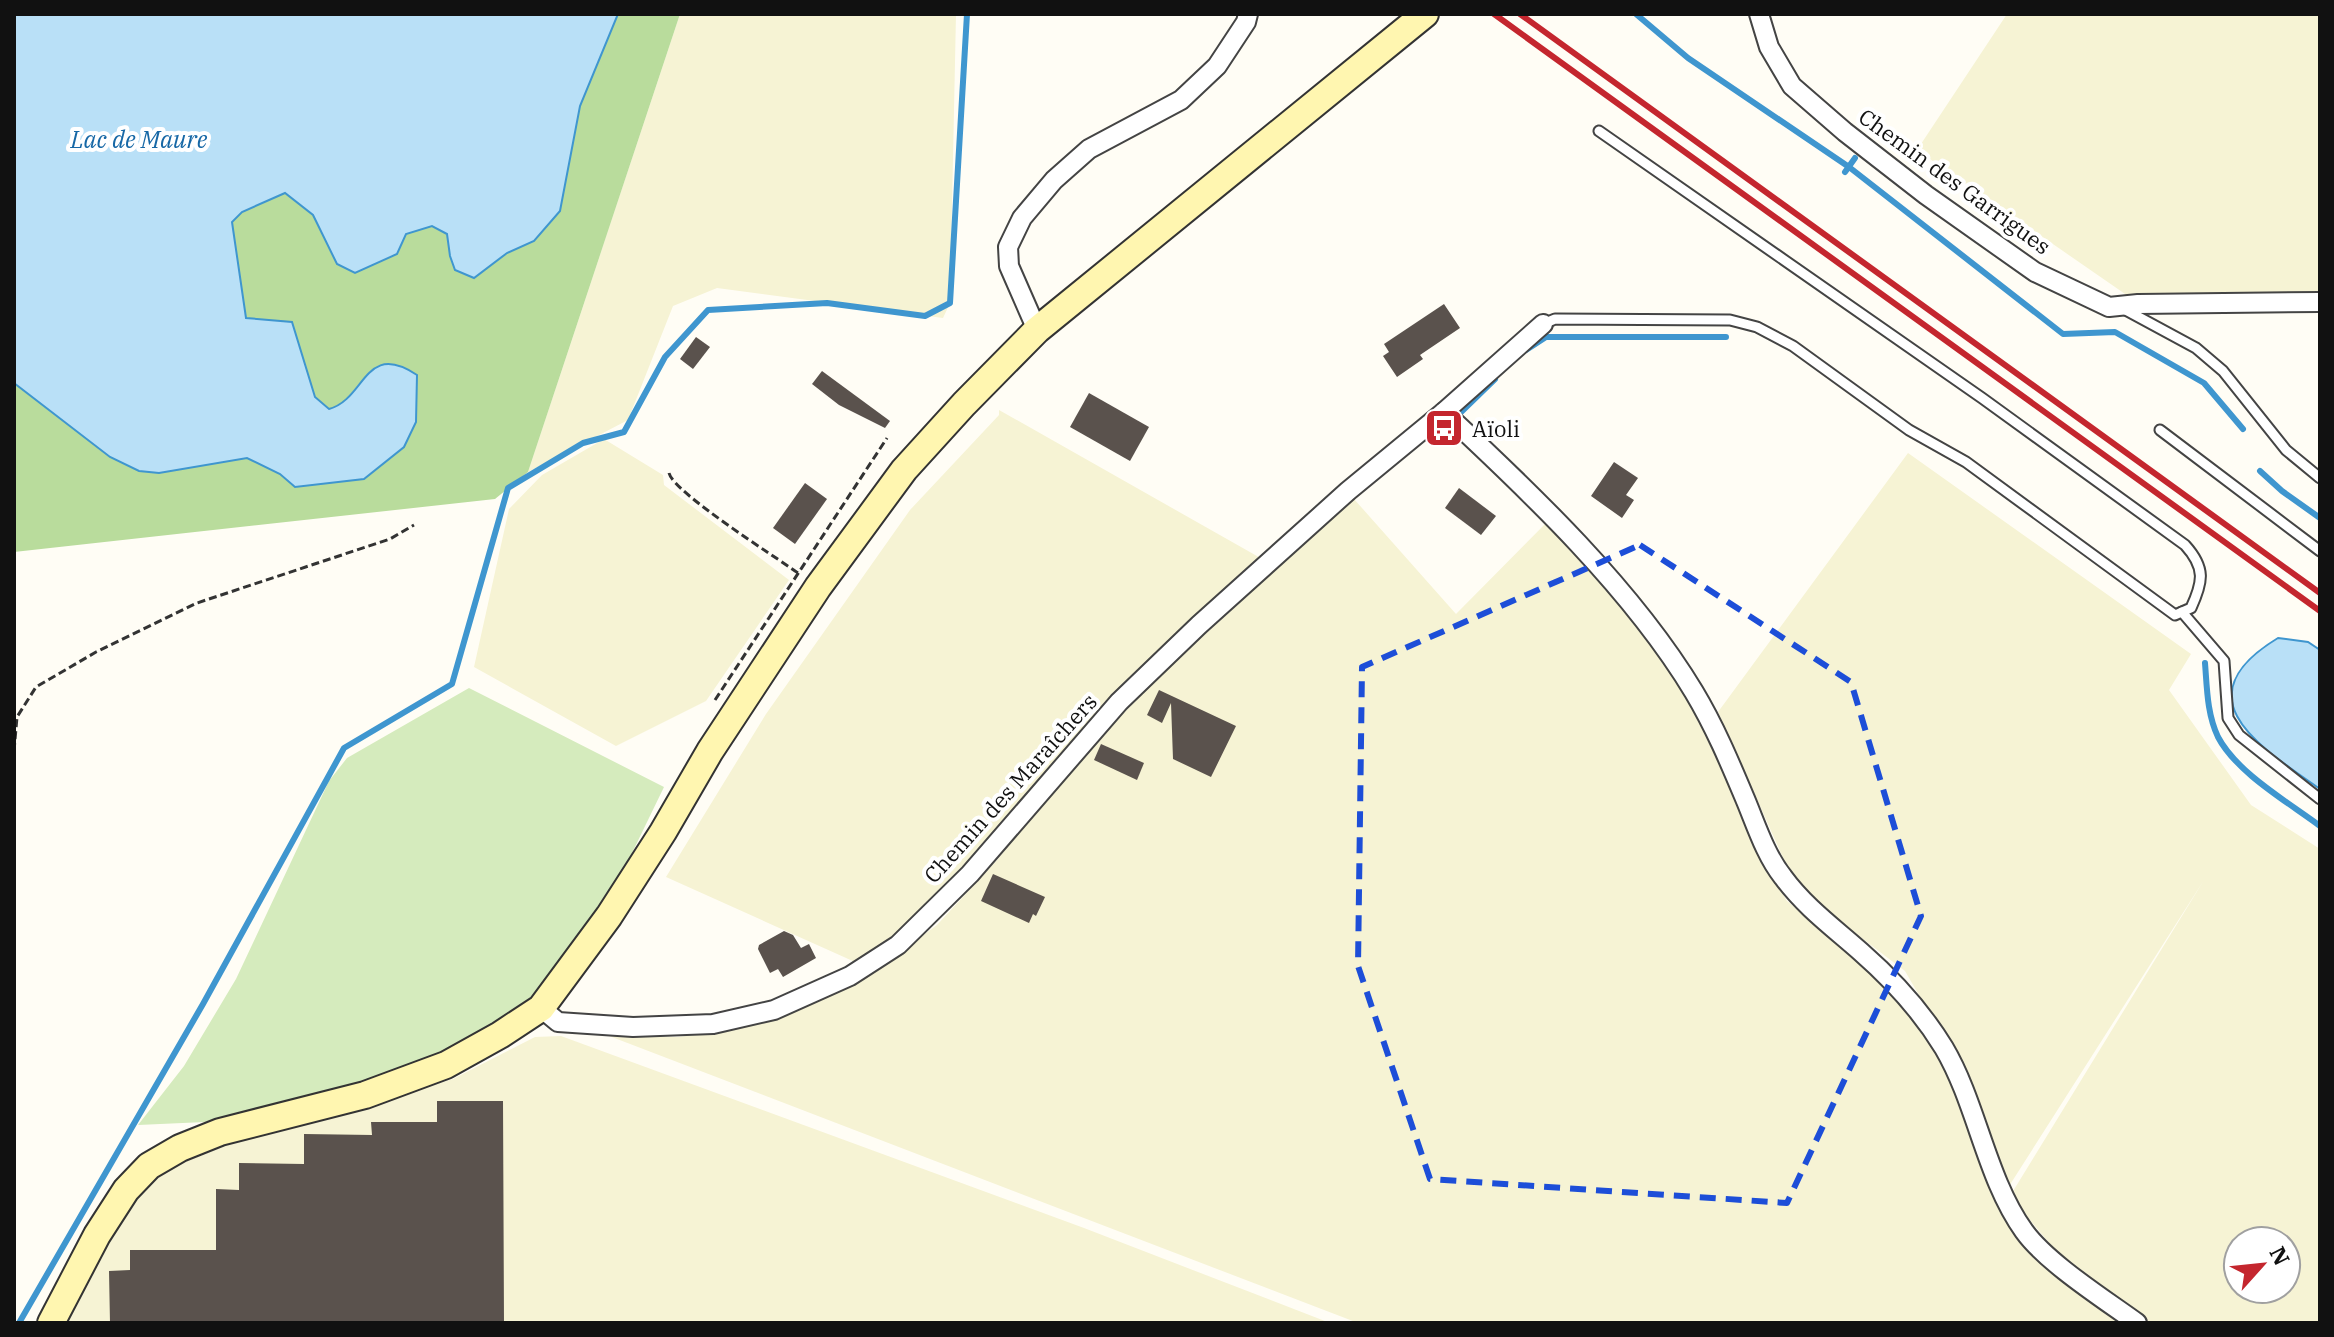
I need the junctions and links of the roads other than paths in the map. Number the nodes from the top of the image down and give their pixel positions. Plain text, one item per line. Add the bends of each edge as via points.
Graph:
1 (1248, 14) edge
2 (1425, 14) edge
3 (1759, 14) edge
4 (1599, 131) dead end
5 (2320, 302) edge
6 (2119, 306) junction
7 (1543, 324) joint
8 (1037, 330) junction
9 (1444, 412) junction
10 (2160, 430) dead end
11 (2320, 478) edge
12 (2320, 551) edge
13 (2182, 612) junction
14 (2320, 799) edge
15 (541, 1008) junction
16 (51, 1323) edge
17 (2137, 1323) edge

1 - 8 street via 1217,66 1181,100 1089,149 1022,218 1008,247 1009,266
2 - 8 street
3 - 6 street, Chemin des Garrigues via 1769,47 1792,86 1845,132 2035,272 2109,307
4 - 13 lane via 2185,545 2197,558 2202,584 2191,608
5 - 6 street, Chemin des Garrigues
6 - 11 lane via 2196,348 2223,371 2286,450
7 - 9 street, Chemin des Maraîchers
7 - 13 lane via 1555,319 1730,320 1757,327 1793,346 1909,430 1966,462 2175,615
8 - 15 street via 904,470 827,574 609,916
9 - 15 street, Chemin des Maraîchers via 1348,491 1119,702 970,874 898,945 850,976 774,1010 713,1024 633,1027 558,1022
9 - 17 street via 1568,534 1639,614 1693,690 1781,875 1815,914 1907,996 1945,1050 1998,1183 2025,1232 2061,1267
10 - 12 lane
13 - 14 lane via 2224,661 2228,718 2239,735
15 - 16 street via 446,1065 365,1095 220,1132 149,1166 97,1235

